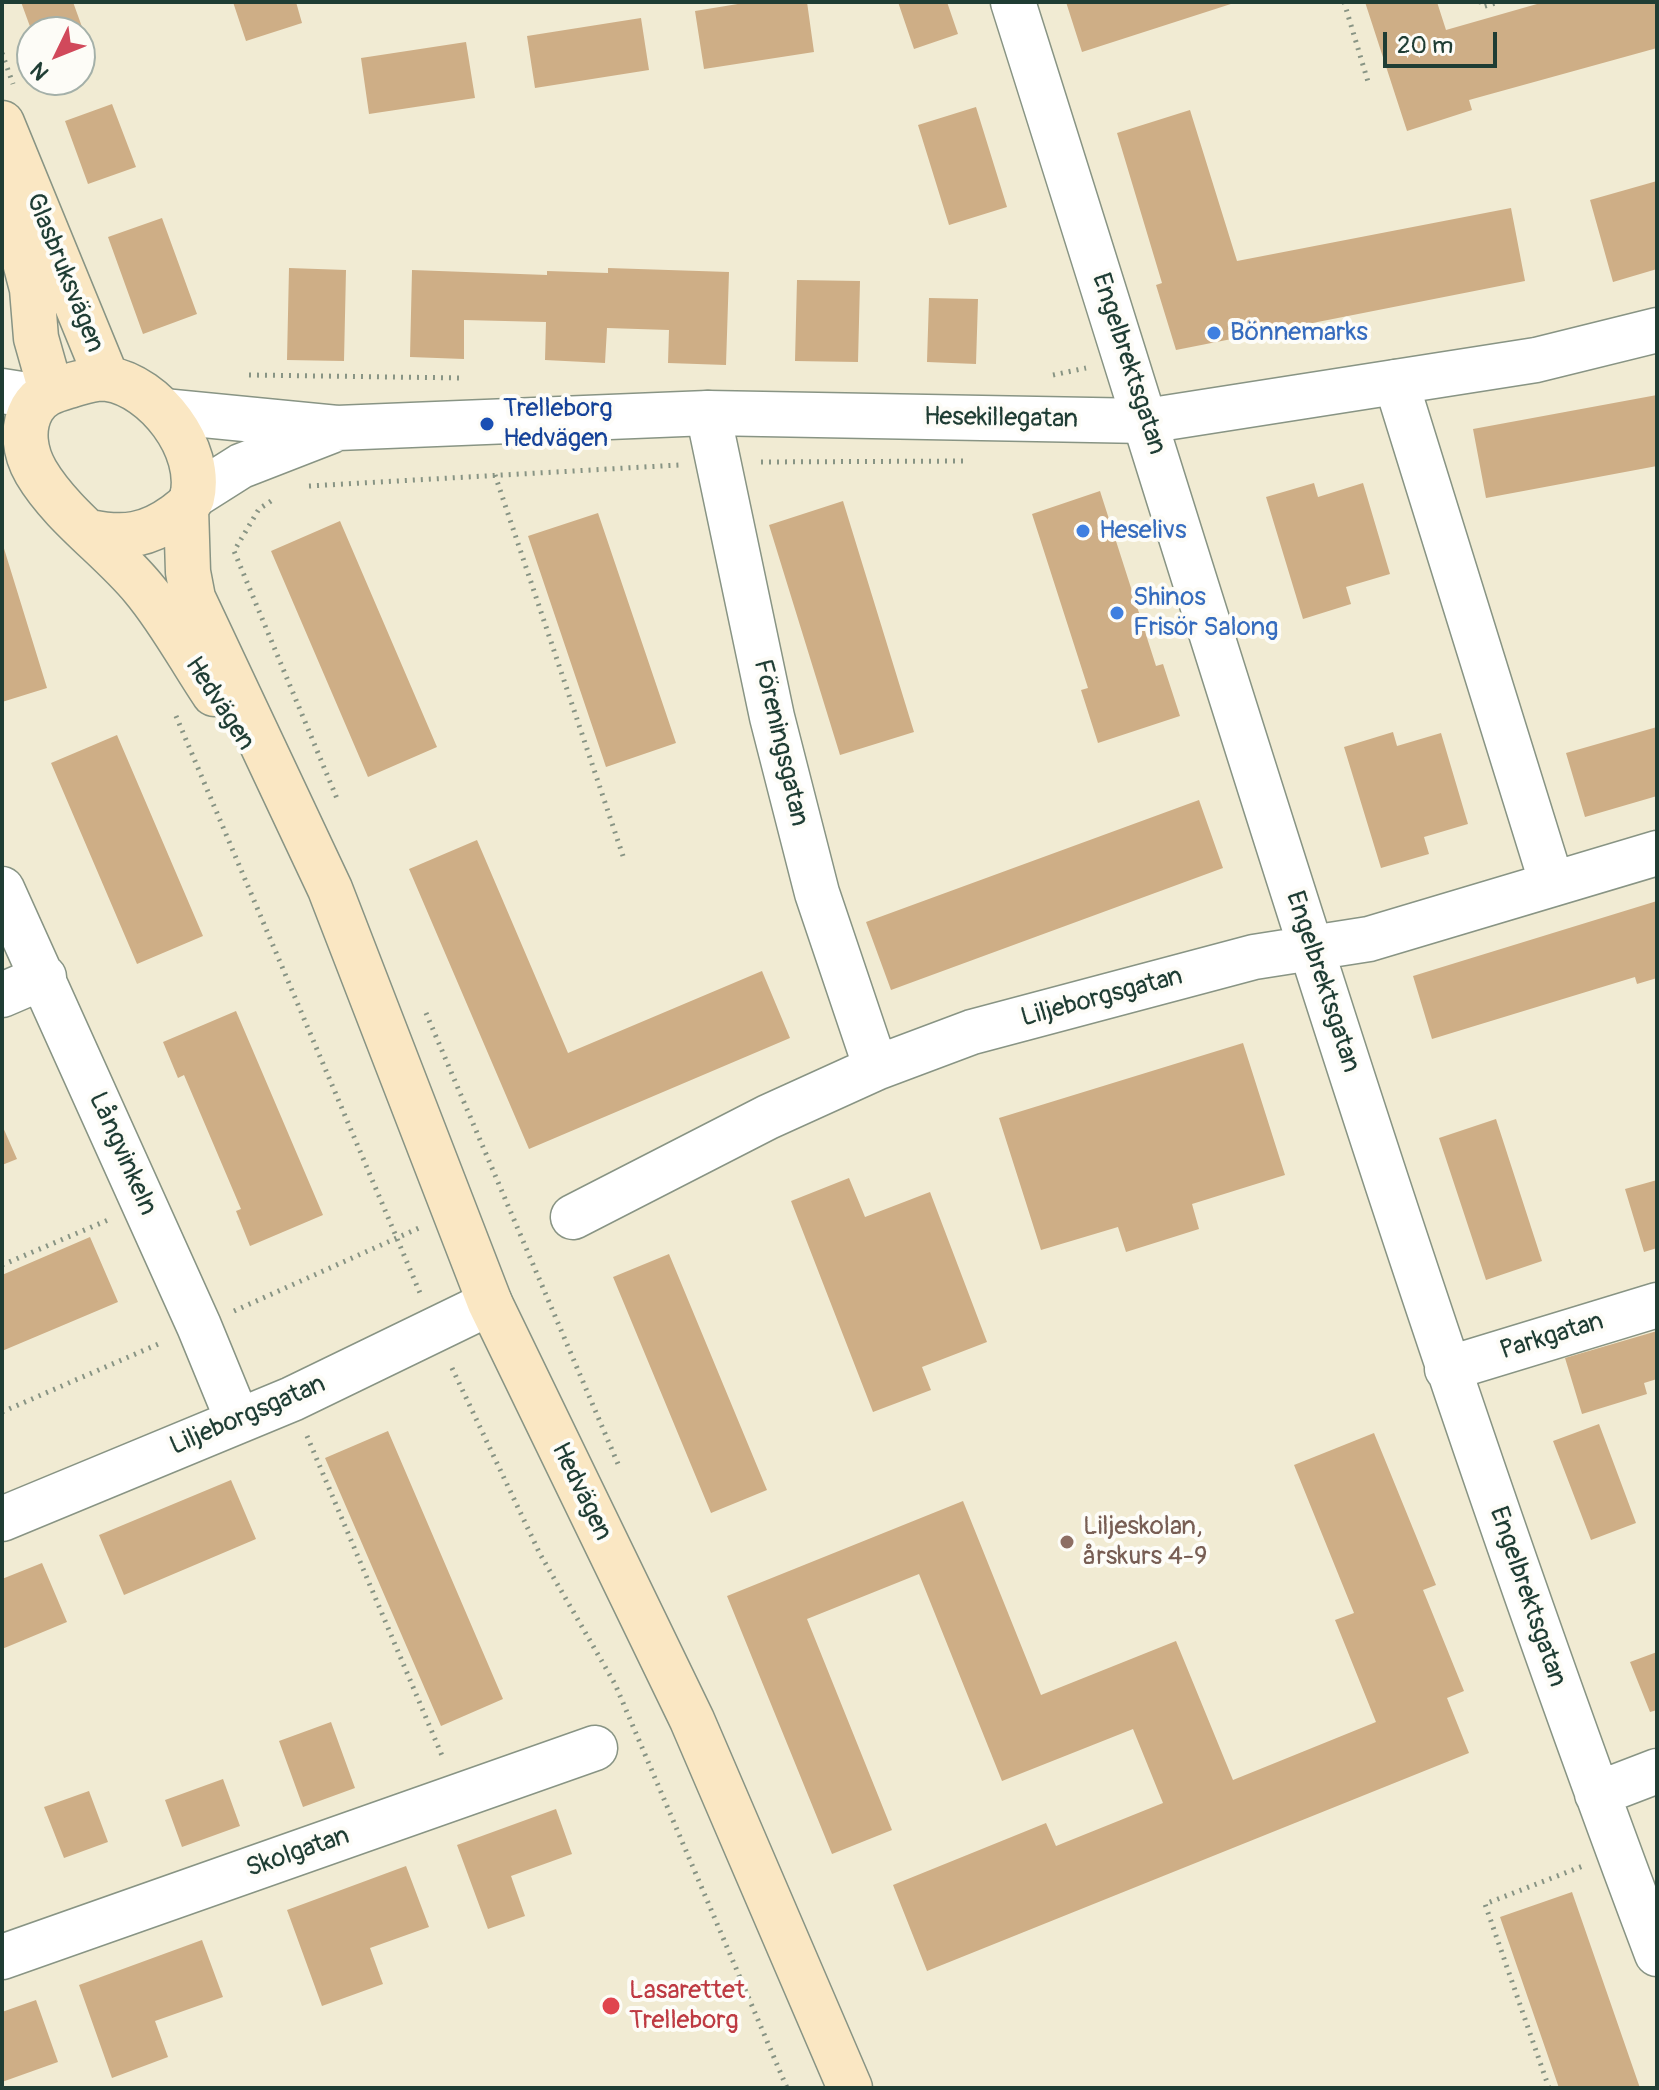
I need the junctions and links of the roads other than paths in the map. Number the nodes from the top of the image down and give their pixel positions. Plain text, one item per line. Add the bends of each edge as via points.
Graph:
1 (1013, 2) edge
2 (10, 110) edge
3 (2, 176) edge
4 (1657, 330) edge
5 (107, 379) junction
6 (1396, 382) junction
7 (31, 393) edge
8 (163, 411) junction
9 (708, 413) junction
10 (1146, 421) junction
11 (337, 428) junction
12 (15, 448) edge
13 (189, 502) junction
14 (90, 532) junction
15 (1657, 853) edge
16 (1552, 884) junction
17 (2, 889) edge
18 (330, 889) junction
19 (1311, 948) junction
20 (44, 977) junction
21 (2, 995) edge
22 (876, 1068) junction
23 (573, 1217) dead end
24 (490, 1303) junction
25 (1657, 1305) edge
26 (1447, 1369) junction
27 (238, 1421) junction
28 (2, 1519) edge
29 (595, 1748) dead end
30 (1657, 1771) edge
31 (1597, 1794) junction
32 (1657, 1954) edge
33 (2, 1957) edge
34 (850, 2088) edge

1 - 10 street, Engelbrektsgatan
2 - 5 main road, Glasbruksvägen
3 - 7 main road, Glasbruksvägen via 32,289 36,338
4 - 6 street, Hesekillegatan via 1536,360
5 - 7 main road
5 - 8 main road, Hedvägen via 130,386
6 - 10 street, Hesekillegatan
6 - 16 street
7 - 12 main road, Hedvägen via 32,409
8 - 11 street, Hesekillegatan
8 - 13 main road, Hedvägen via 192,470
9 - 10 street, Hesekillegatan
9 - 11 street, Hesekillegatan
9 - 22 street, Föreningsgatan via 772,717 810,865
10 - 19 street, Engelbrektsgatan
11 - 13 street, Hesekillegatan via 241,466
12 - 14 main road, Hedvägen
13 - 14 main road via 146,533 114,537
13 - 18 main road, Hedvägen via 193,598
14 - 18 main road, Hedvägen via 144,589 243,739
15 - 16 street, Liljeborgsgatan
16 - 19 street, Liljeborgsgatan via 1369,939
17 - 20 street, Långvinkeln
18 - 24 main road, Hedvägen
19 - 22 street, Liljeborgsgatan via 1254,957 972,1032
19 - 26 street, Engelbrektsgatan
20 - 21 street
20 - 27 street, Långvinkeln
22 - 23 street, Liljeborgsgatan
24 - 27 street, Liljeborgsgatan
24 - 34 main road, Hedvägen via 692,1720
25 - 26 street, Parkgatan
26 - 31 street, Engelbrektsgatan
27 - 28 street, Liljeborgsgatan
29 - 33 street, Skolgatan
30 - 31 street
31 - 32 street, Engelbrektsgatan

